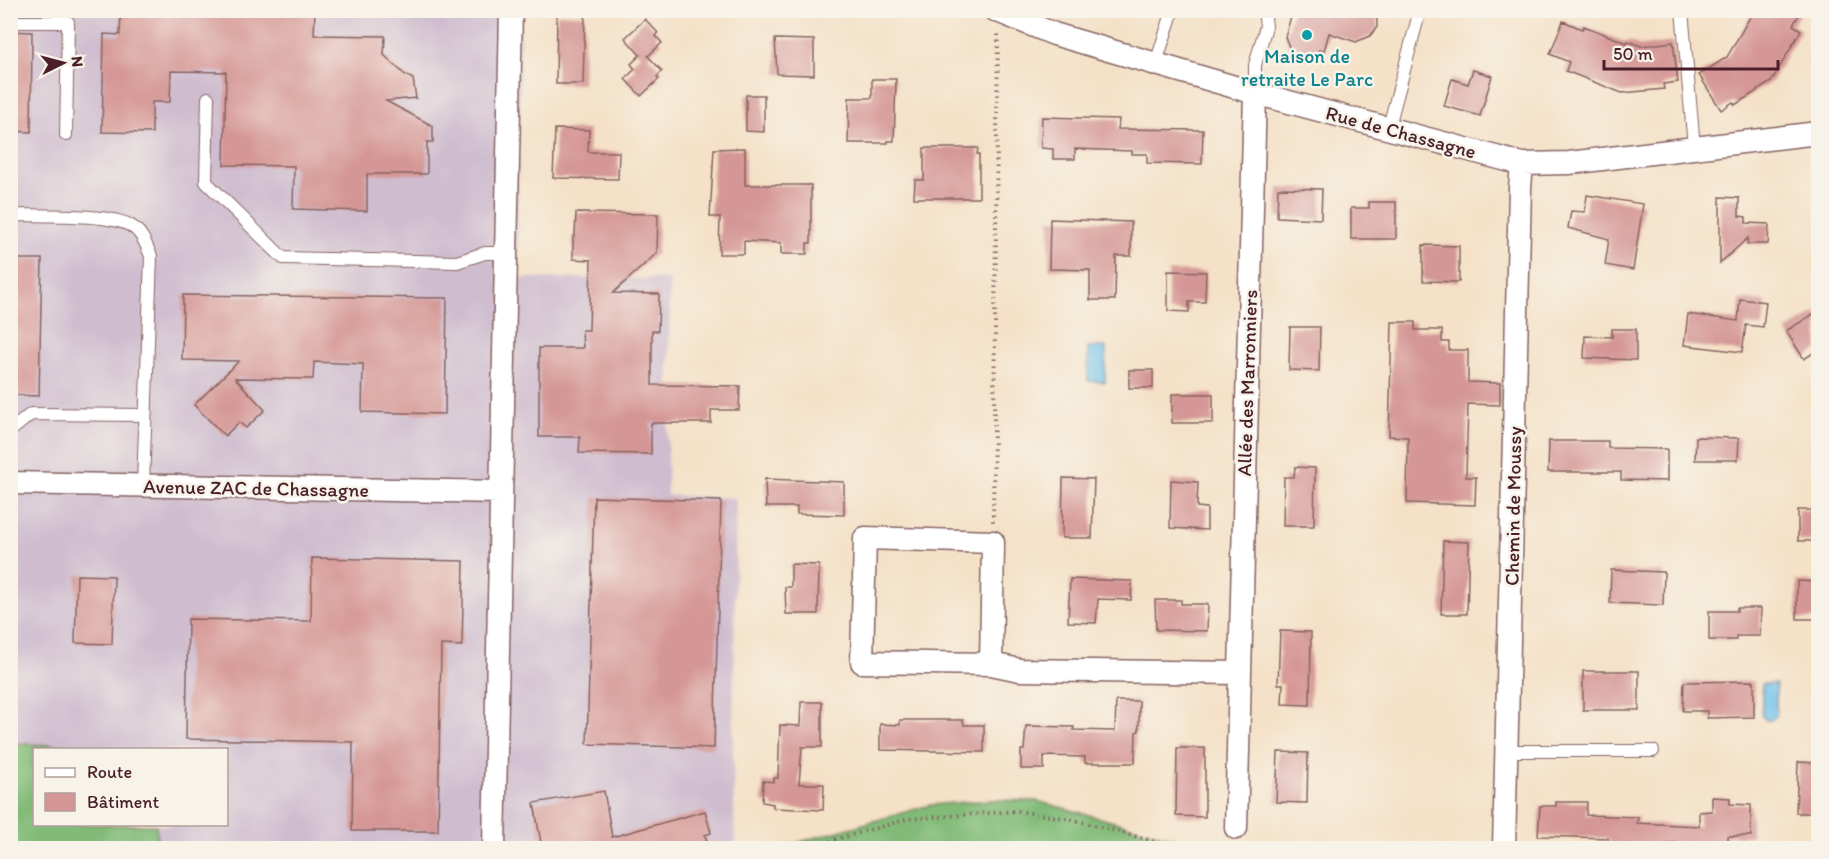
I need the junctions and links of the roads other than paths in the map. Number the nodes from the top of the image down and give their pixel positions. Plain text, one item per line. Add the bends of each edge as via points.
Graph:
1 (511, 10) edge
2 (1173, 10) edge
3 (1264, 10) edge
4 (1420, 10) edge
5 (1682, 10) edge
6 (1002, 13) edge
7 (10, 22) edge
8 (1156, 63) junction
9 (1255, 93) junction
10 (208, 98) dead end
11 (1388, 130) junction
12 (1818, 133) edge
13 (66, 135) dead end
14 (1694, 147) junction
15 (1522, 164) junction
16 (10, 215) edge
17 (506, 253) junction
18 (145, 415) junction
19 (10, 431) edge
20 (10, 483) edge
21 (143, 486) junction
22 (501, 492) junction
23 (991, 664) junction
24 (1239, 674) junction
25 (1507, 751) junction
26 (1653, 751) dead end
27 (1236, 828) dead end
28 (494, 849) edge
29 (1504, 849) edge

1 - 17 street
2 - 8 lane
3 - 9 lane via 1266,26 1255,65
4 - 11 lane
5 - 14 lane
6 - 8 street, Rue de Chassagne via 1054,34
7 - 13 lane via 68,22
8 - 9 street, Rue de Chassagne
9 - 11 street, Rue de Chassagne
9 - 24 street, Allée des Marronniers
10 - 17 lane via 206,182 283,258 457,262
11 - 15 street, Rue de Chassagne
12 - 14 street, Rue de Chassagne
14 - 15 street, Rue de Chassagne via 1569,163
15 - 25 street, Chemin de Moussy
16 - 18 lane via 116,219 132,226 144,238 151,256
17 - 22 street
18 - 19 lane via 31,414
18 - 21 lane
20 - 21 street, Avenue ZAC de Chassagne
21 - 22 street, Avenue ZAC de Chassagne
22 - 28 street
23 - 23 street via 862,662 865,538 993,543
23 - 24 street via 1020,670
24 - 27 street, Allée des Marronniers
25 - 26 lane
25 - 29 street, Chemin de Moussy

